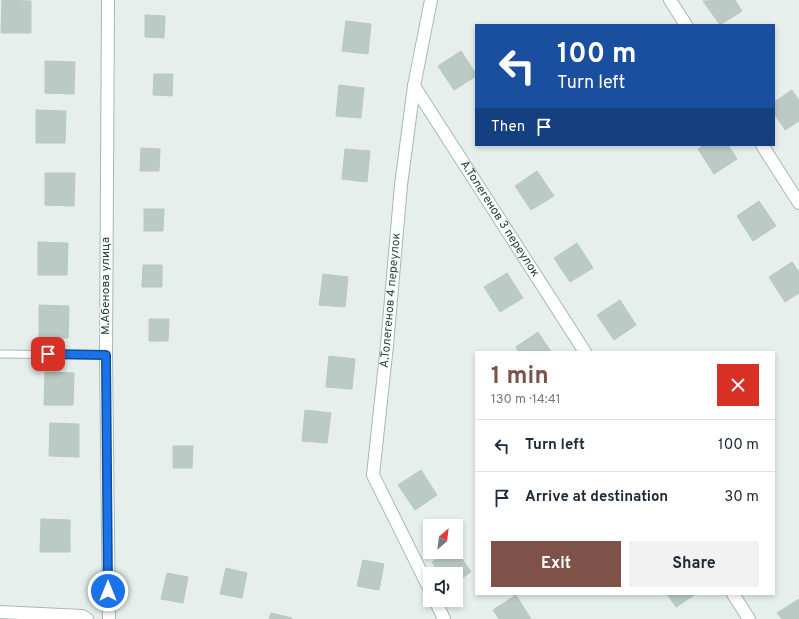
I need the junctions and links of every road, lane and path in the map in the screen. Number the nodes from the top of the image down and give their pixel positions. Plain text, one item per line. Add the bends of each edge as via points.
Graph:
1 (108, 0) edge
2 (431, 0) edge
3 (670, 0) edge
4 (685, 24) edge
5 (414, 86) junction
6 (763, 146) edge
7 (799, 202) edge
8 (584, 351) edge
9 (0, 354) edge
10 (106, 355) junction
11 (423, 576) edge
12 (734, 595) edge
13 (438, 607) edge
14 (0, 612) edge
15 (87, 619) edge
16 (109, 619) edge
17 (444, 619) edge
18 (749, 619) edge

1 - 10 street, М.Абенова улица
2 - 5 street, А.Толегенов 4 переулок
3 - 4 street
5 - 8 street, А.Толегенов 3 переулок
5 - 11 street, А.Толегенов 4 переулок via 401,185 373,475
6 - 7 street
9 - 10 lane
10 - 16 street, М.Абенова улица
12 - 18 street
13 - 17 street
14 - 15 street via 82,616

